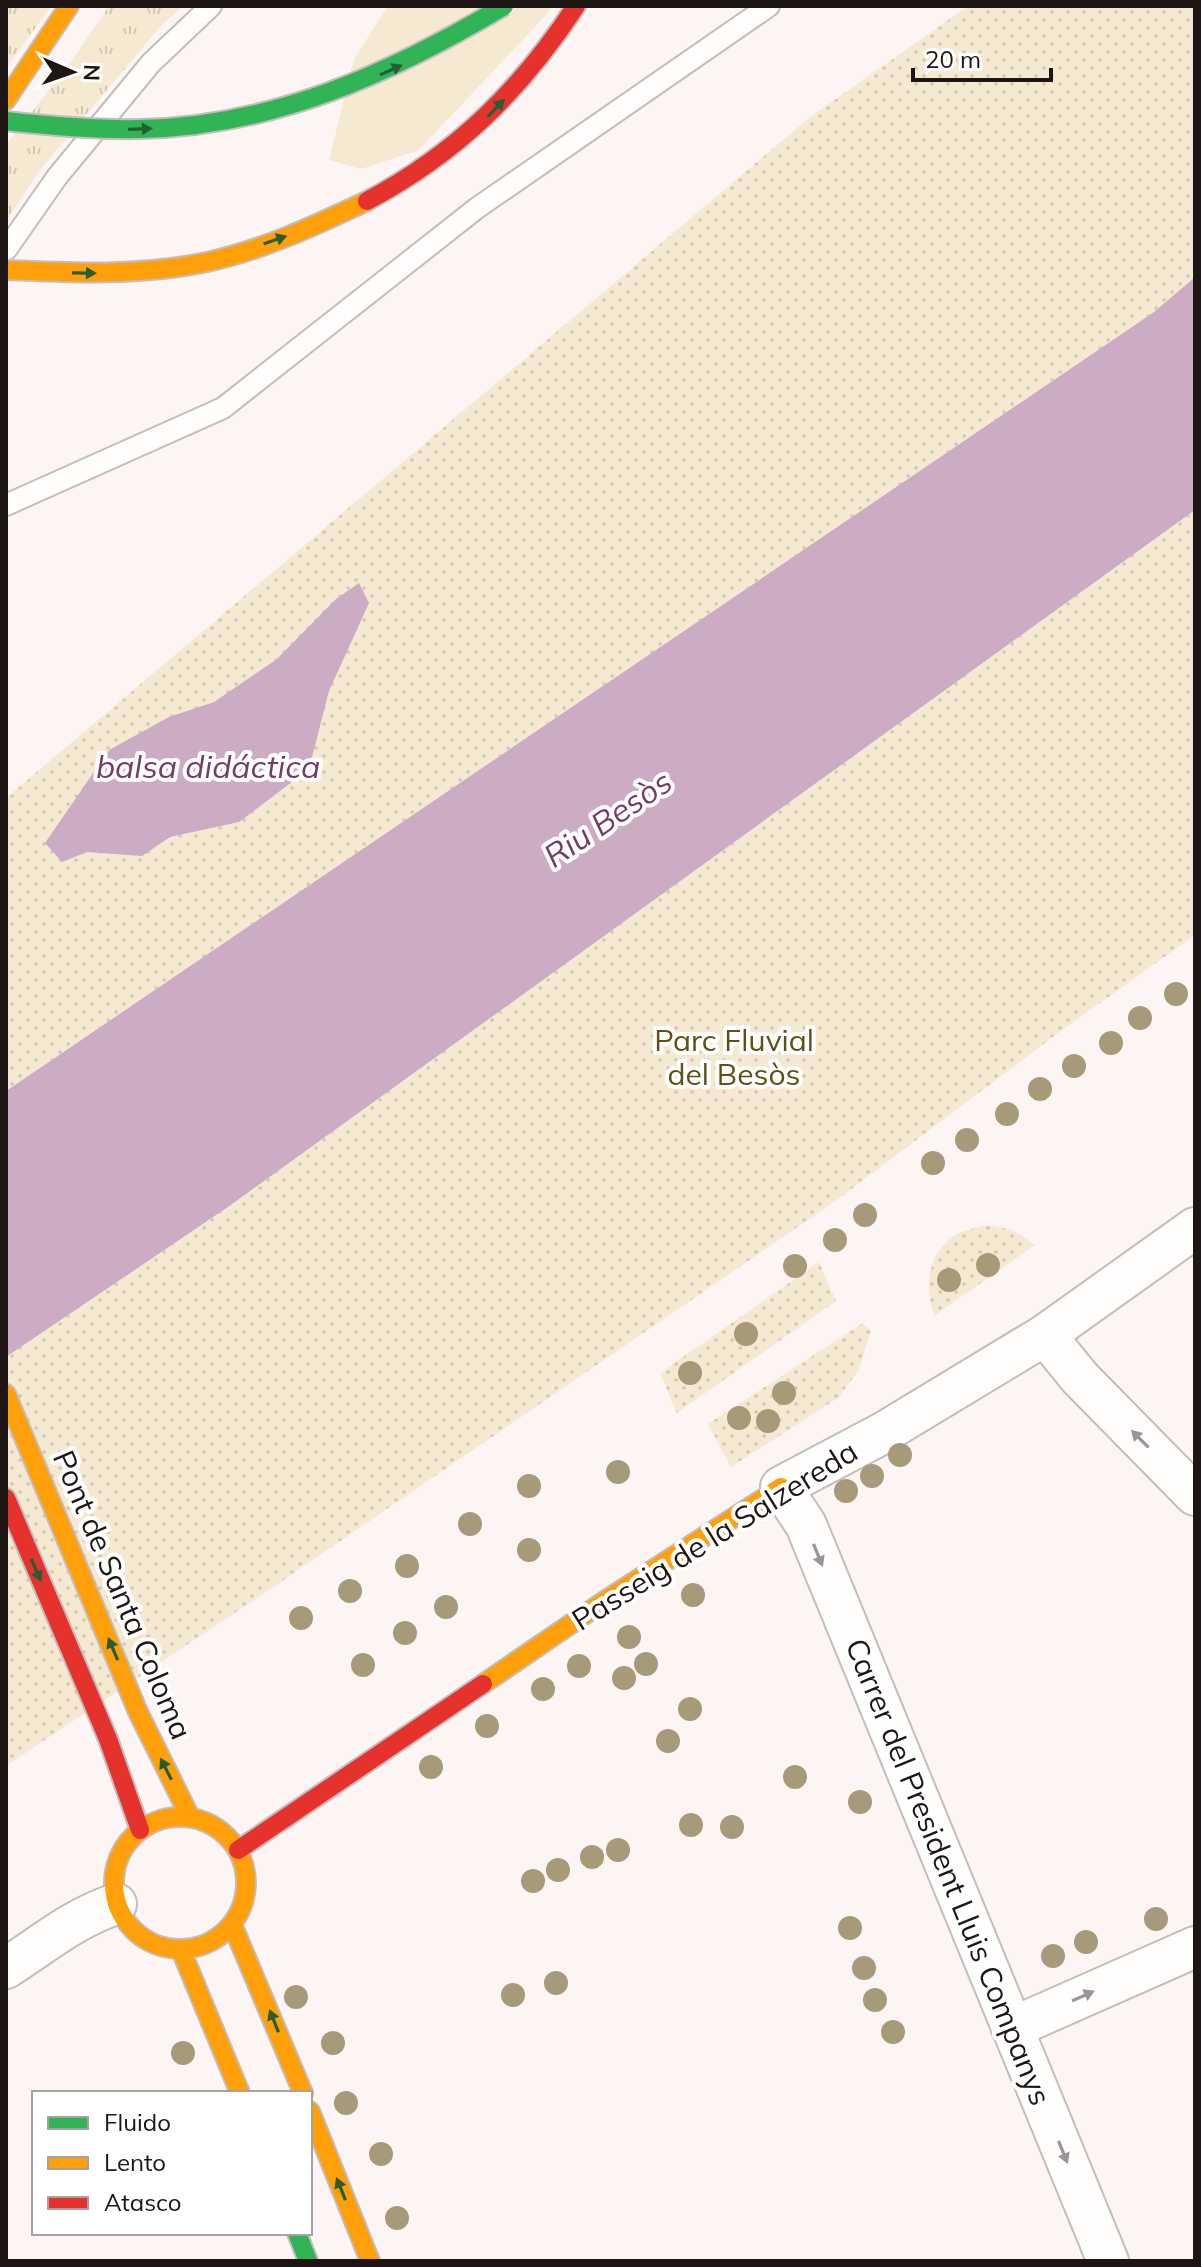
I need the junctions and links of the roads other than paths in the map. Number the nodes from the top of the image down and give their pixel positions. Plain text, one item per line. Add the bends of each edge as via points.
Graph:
1 (69, 6) edge
2 (211, 6) edge
3 (504, 6) edge
4 (576, 6) edge
5 (769, 6) edge
6 (6, 100) edge
7 (6, 121) edge
8 (6, 250) edge
9 (6, 270) edge
10 (6, 505) edge
11 (1195, 1228) edge
12 (1045, 1335) junction
13 (6, 1394) edge
14 (781, 1487) junction
15 (1195, 1495) edge
16 (6, 1498) edge
17 (190, 1817) junction
18 (140, 1830) junction
19 (238, 1850) junction
20 (116, 1904) junction
21 (232, 1924) junction
22 (1195, 1947) edge
23 (181, 1950) junction
24 (6, 1968) edge
25 (1012, 2028) junction
26 (239, 2091) edge
27 (302, 2091) edge
28 (312, 2116) edge
29 (298, 2235) edge
30 (308, 2261) edge
31 (370, 2261) edge
32 (1108, 2261) edge

1 - 6 main road
2 - 8 lane via 151,63 57,177
7 -> 3 main road, bridge via 138,130 253,115 354,86 452,40
9 -> 4 main road via 104,273 201,263 316,226 362,205 453,148 515,88
5 - 10 lane via 477,208 223,408
11 - 12 street, Passeig de la Salzereda
12 - 14 street, Passeig de la Salzereda via 883,1433
15 -> 12 street
17 -> 13 main road, Pont de Santa Coloma via 143,1721
14 - 19 main road, Passeig de la Salzereda
14 -> 25 street, Carrer del President Lluis Companys via 806,1525
16 -> 18 main road via 108,1739
17 - 18 main road via 158,1820
17 - 19 main road via 218,1829
18 - 20 main road via 117,1861
19 - 21 main road via 246,1891
20 - 23 main road via 141,1938
20 - 24 street via 65,1926
21 - 23 main road via 210,1943
27 -> 21 main road
25 -> 22 street
23 - 26 main road
25 -> 32 street, Carrer del President Lluis Companys
31 -> 28 main road
29 - 30 main road

